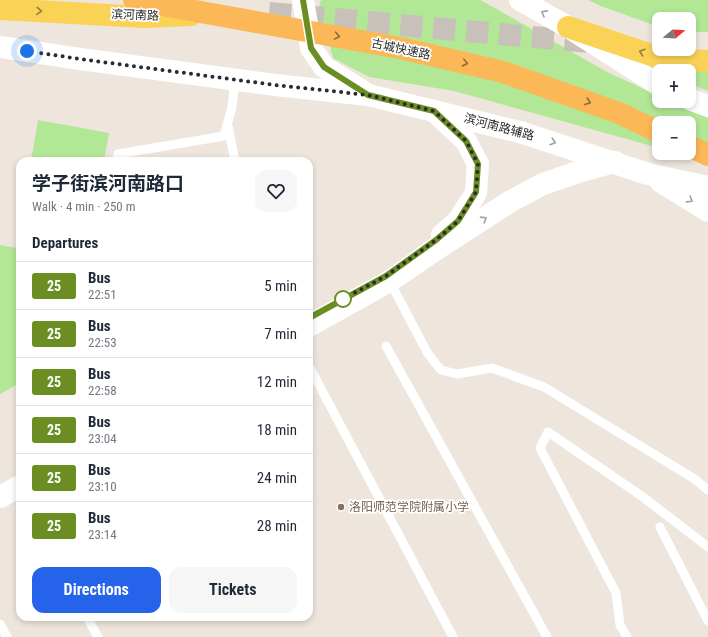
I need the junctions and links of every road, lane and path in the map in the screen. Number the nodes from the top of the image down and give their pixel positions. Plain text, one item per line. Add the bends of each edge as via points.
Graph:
1 (134, 0) edge
2 (303, 0) edge
3 (520, 0) edge
4 (0, 9) edge
5 (269, 13) tunnel mouth
6 (568, 27) junction
7 (0, 47) edge
8 (708, 61) edge
9 (235, 80) junction
10 (652, 81) edge
11 (368, 95) junction
12 (696, 102) edge
13 (708, 106) edge
14 (434, 111) junction
15 (228, 122) junction
16 (652, 129) edge
17 (696, 149) edge
18 (708, 155) edge
19 (118, 157) edge
20 (234, 157) edge
21 (615, 162) junction
22 (648, 174) junction
23 (708, 187) edge
24 (708, 211) edge
25 (438, 244) junction
26 (388, 279) junction
27 (313, 316) edge
28 (313, 324) edge
29 (386, 346) dead end
30 (313, 374) edge
31 (16, 480) edge
32 (16, 488) edge
33 (0, 489) edge
34 (708, 490) edge
35 (0, 497) edge
36 (660, 527) dead end
37 (708, 547) edge
38 (89, 621) edge
39 (708, 621) edge
40 (0, 624) edge
41 (7, 637) edge
42 (98, 637) edge
43 (453, 637) edge
44 (547, 637) edge
45 (627, 637) edge

1 -> 16 highway, 古城快速路 via 400,48 503,72 619,113
2 - 11 main road via 311,48 324,67
6 -> 3 main road
4 -> 5 main road, 滨河南路 via 144,17
8 -> 6 main road via 663,59
6 - 10 main road
7 - 9 main road, 滨河南路辅路
9 - 11 main road, 滨河南路辅路
9 - 15 lane
11 - 14 main road, 滨河南路辅路
12 - 13 main road
14 -> 21 main road, 滨河南路辅路 via 520,132
14 - 25 main road via 466,141 478,164 476,192 458,221
15 - 19 lane via 224,136 118,154
15 - 20 lane
17 - 18 highway
21 - 22 main road, 滨河南路辅路
25 -> 21 main road via 543,184
22 - 23 main road, 滨河南路辅路
22 -> 24 main road
25 - 26 main road
26 - 27 main road
26 - 28 main road
26 - 34 lane via 428,354 441,370 456,374 492,368 544,387 693,478
29 - 44 lane
30 - 43 lane
31 - 33 main road
32 - 35 main road
36 - 39 lane
37 - 45 lane via 643,497 548,432 540,448 616,593 620,625
38 - 42 lane
40 - 41 lane

